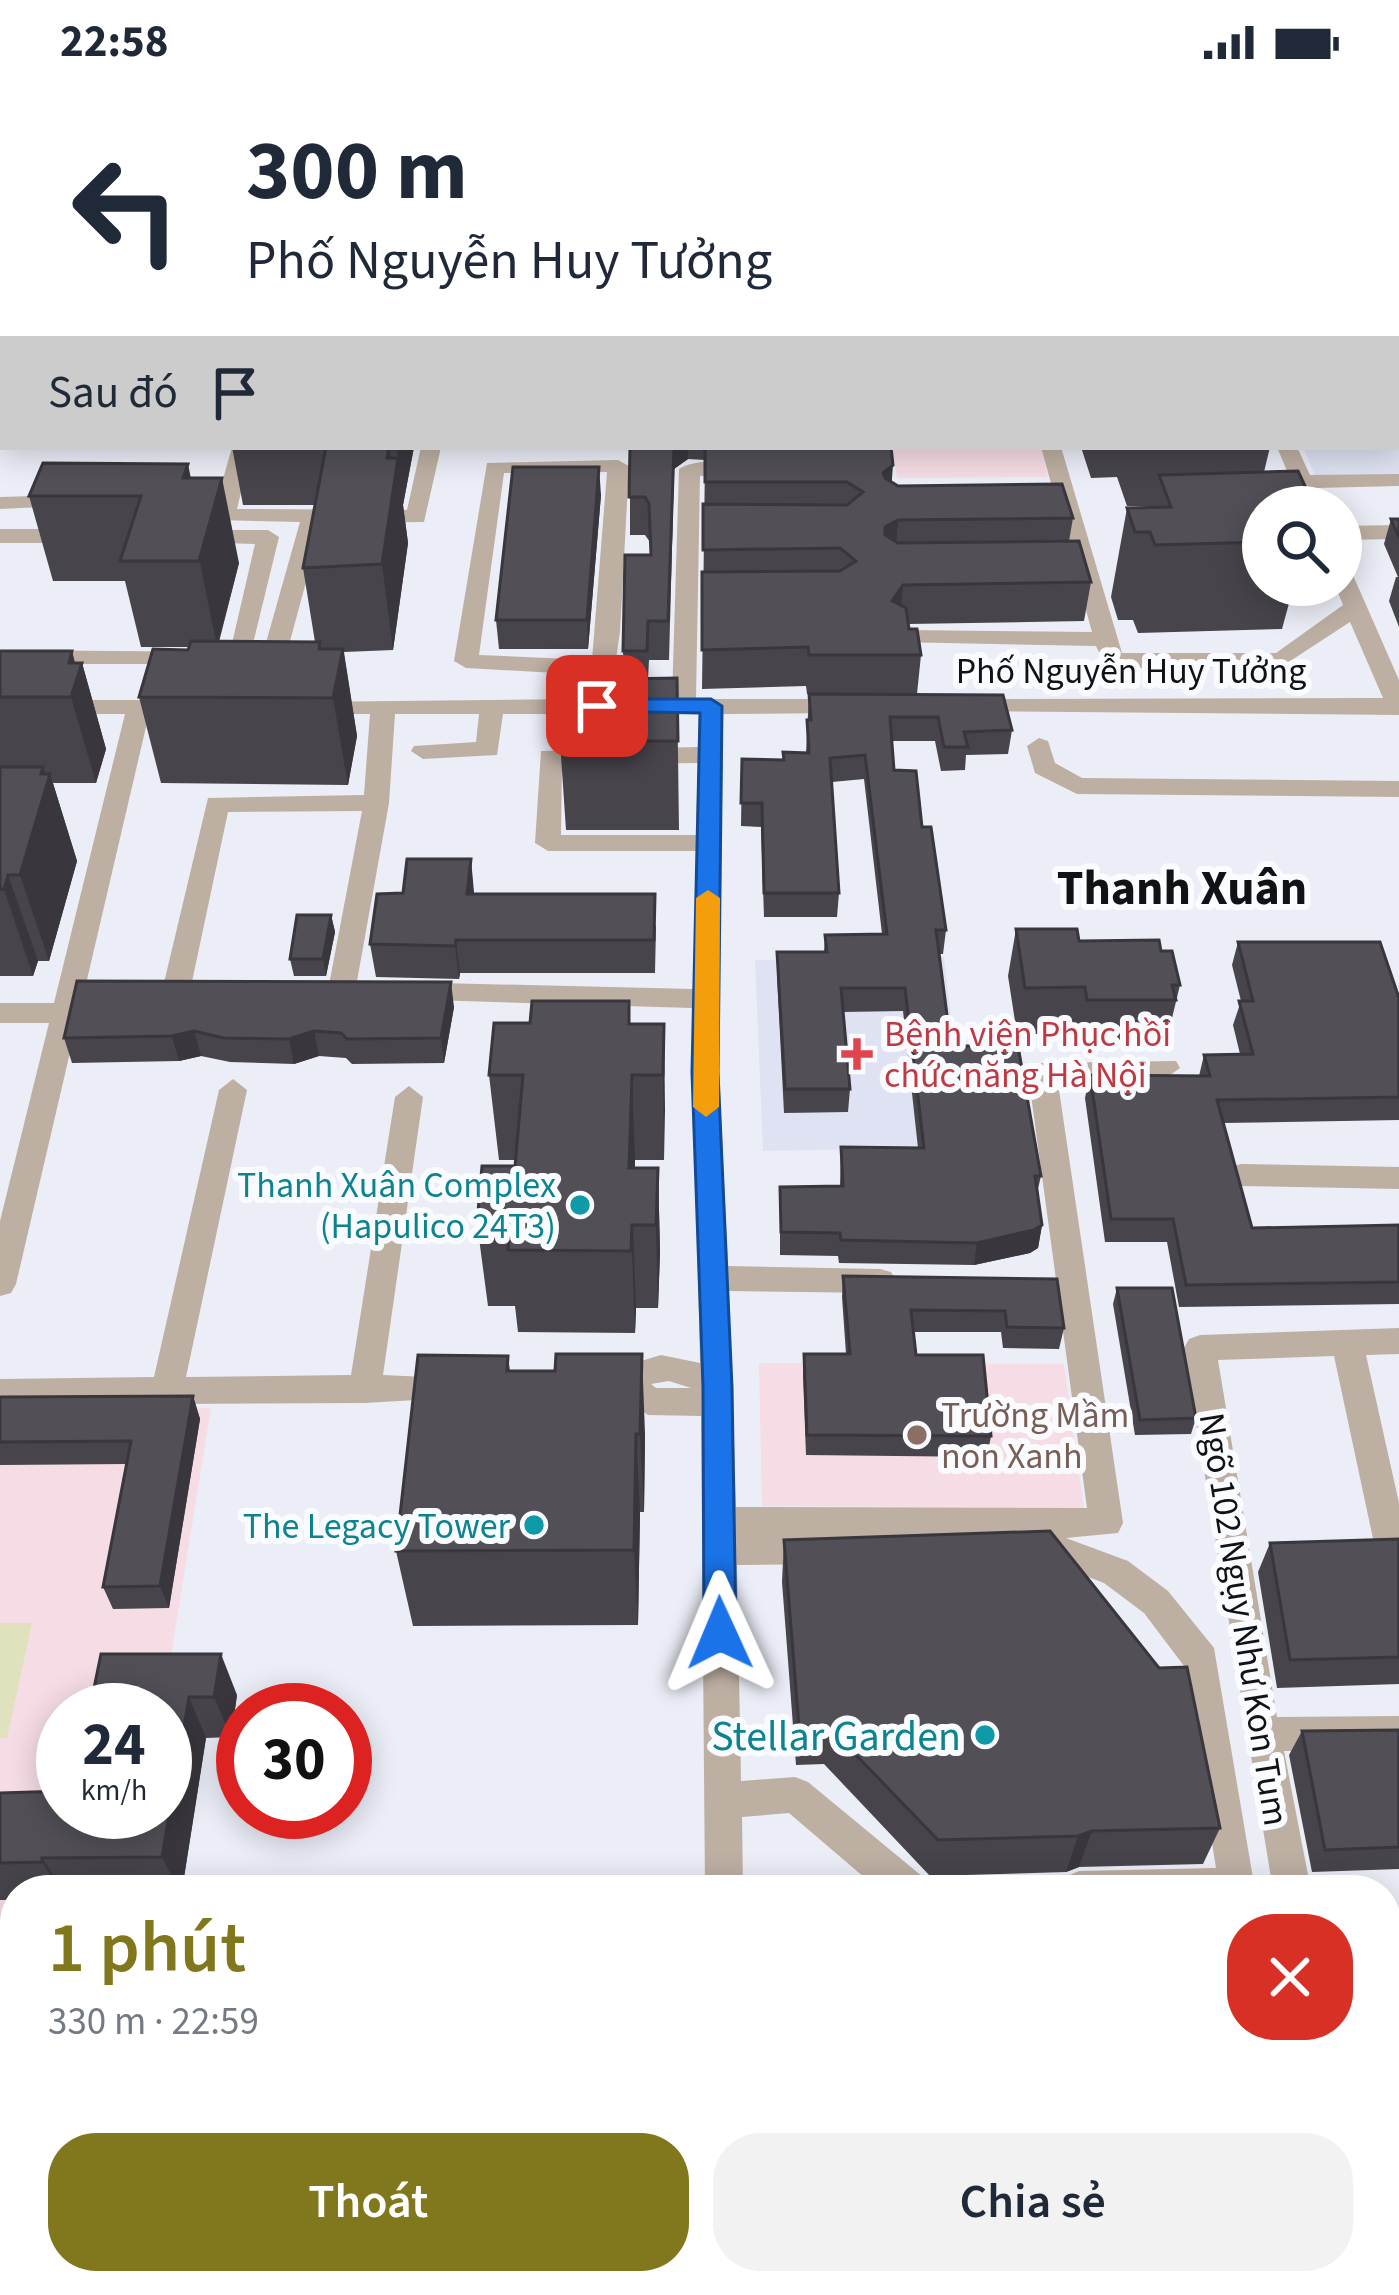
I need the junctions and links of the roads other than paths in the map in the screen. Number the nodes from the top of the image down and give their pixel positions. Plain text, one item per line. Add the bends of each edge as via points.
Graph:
1 (241, 450) edge
2 (430, 450) edge
3 (1051, 450) edge
4 (1288, 450) edge
5 (762, 471) edge
6 (1399, 480) edge
7 (1302, 482) junction
8 (1304, 486) edge
9 (34, 502) edge
10 (0, 503) edge
11 (312, 518) junction
12 (1399, 532) edge
13 (1362, 533) edge
14 (0, 536) edge
15 (112, 536) edge
16 (156, 537) edge
17 (1356, 607) joint
18 (904, 638) edge
19 (1107, 639) junction
20 (0, 657) edge
21 (602, 668) junction
22 (491, 706) junction
23 (597, 706) junction
24 (698, 706) junction
25 (877, 706) edge
26 (948, 706) edge
27 (1399, 706) edge
28 (0, 707) edge
29 (139, 707) junction
30 (200, 707) edge
31 (383, 707) junction
32 (1039, 746) dead end
33 (423, 751) dead end
34 (701, 755) junction
35 (1399, 789) edge
36 (376, 803) junction
37 (700, 843) junction
38 (177, 991) edge
39 (75, 999) junction
40 (706, 999) junction
41 (0, 1013) edge
42 (1166, 1068) dead end
43 (233, 1090) dead end
44 (409, 1096) dead end
45 (1241, 1175) edge
46 (1399, 1178) edge
47 (713, 1278) junction
48 (904, 1281) edge
49 (0, 1284) edge
50 (1399, 1341) edge
51 (1348, 1342) junction
52 (563, 1385) edge
53 (497, 1387) edge
54 (717, 1387) junction
55 (365, 1390) junction
56 (167, 1391) junction
57 (0, 1392) edge
58 (1389, 1485) edge
59 (719, 1536) junction
60 (1396, 1548) edge
61 (1347, 1549) edge
62 (1399, 1732) edge
63 (1262, 1734) junction
64 (722, 1800) junction
65 (724, 1875) edge
66 (891, 1875) edge
67 (1236, 1875) edge
68 (1289, 1875) edge

1 - 11 street via 224,515
2 - 11 street via 416,517
3 - 19 street via 1074,568
4 - 7 street
5 - 24 street via 690,469
6 - 7 street
7 - 8 street
9 - 10 street
11 - 31 street via 271,707
12 - 13 street
14 - 15 street
16 - 20 street via 268,537 240,659
17 - 19 street via 1281,660 1119,661
17 - 27 street
18 - 19 street
21 - 21 street via 618,466 494,466 466,661
21 - 23 street
22 - 23 street
22 - 31 street
22 - 33 street via 488,750
23 - 24 street
24 - 25 street
24 - 34 street
26 - 27 street, Phố Nguyễn Huy Tưởng
28 - 29 street
29 - 30 street
29 - 39 street
31 - 36 street
32 - 35 street via 1044,767 1077,786
34 - 37 street
34 - 37 street via 550,758 548,843
36 - 38 street via 218,804
36 - 40 street via 330,990
37 - 40 street
39 - 41 street
39 - 49 street
40 - 47 street
42 - 59 street via 1042,1073 1060,1283 1106,1523
43 - 56 street
44 - 55 street
45 - 46 street
47 - 48 street
47 - 54 street
50 - 51 street
51 - 58 street
51 - 63 street, Ngõ 102 Ngụy Như Kon Tum via 1200,1348 1245,1553
52 - 54 street via 629,1384 648,1401 693,1405
53 - 55 street
54 - 59 street
55 - 56 street
56 - 57 street
58 - 60 street
59 - 64 street
59 - 67 street via 1040,1548 1116,1572 1156,1602 1201,1660
60 - 61 street
62 - 63 street
63 - 68 street, Ngõ 102 Ngụy Như Kon Tum
64 - 65 street
64 - 66 street via 794,1795

